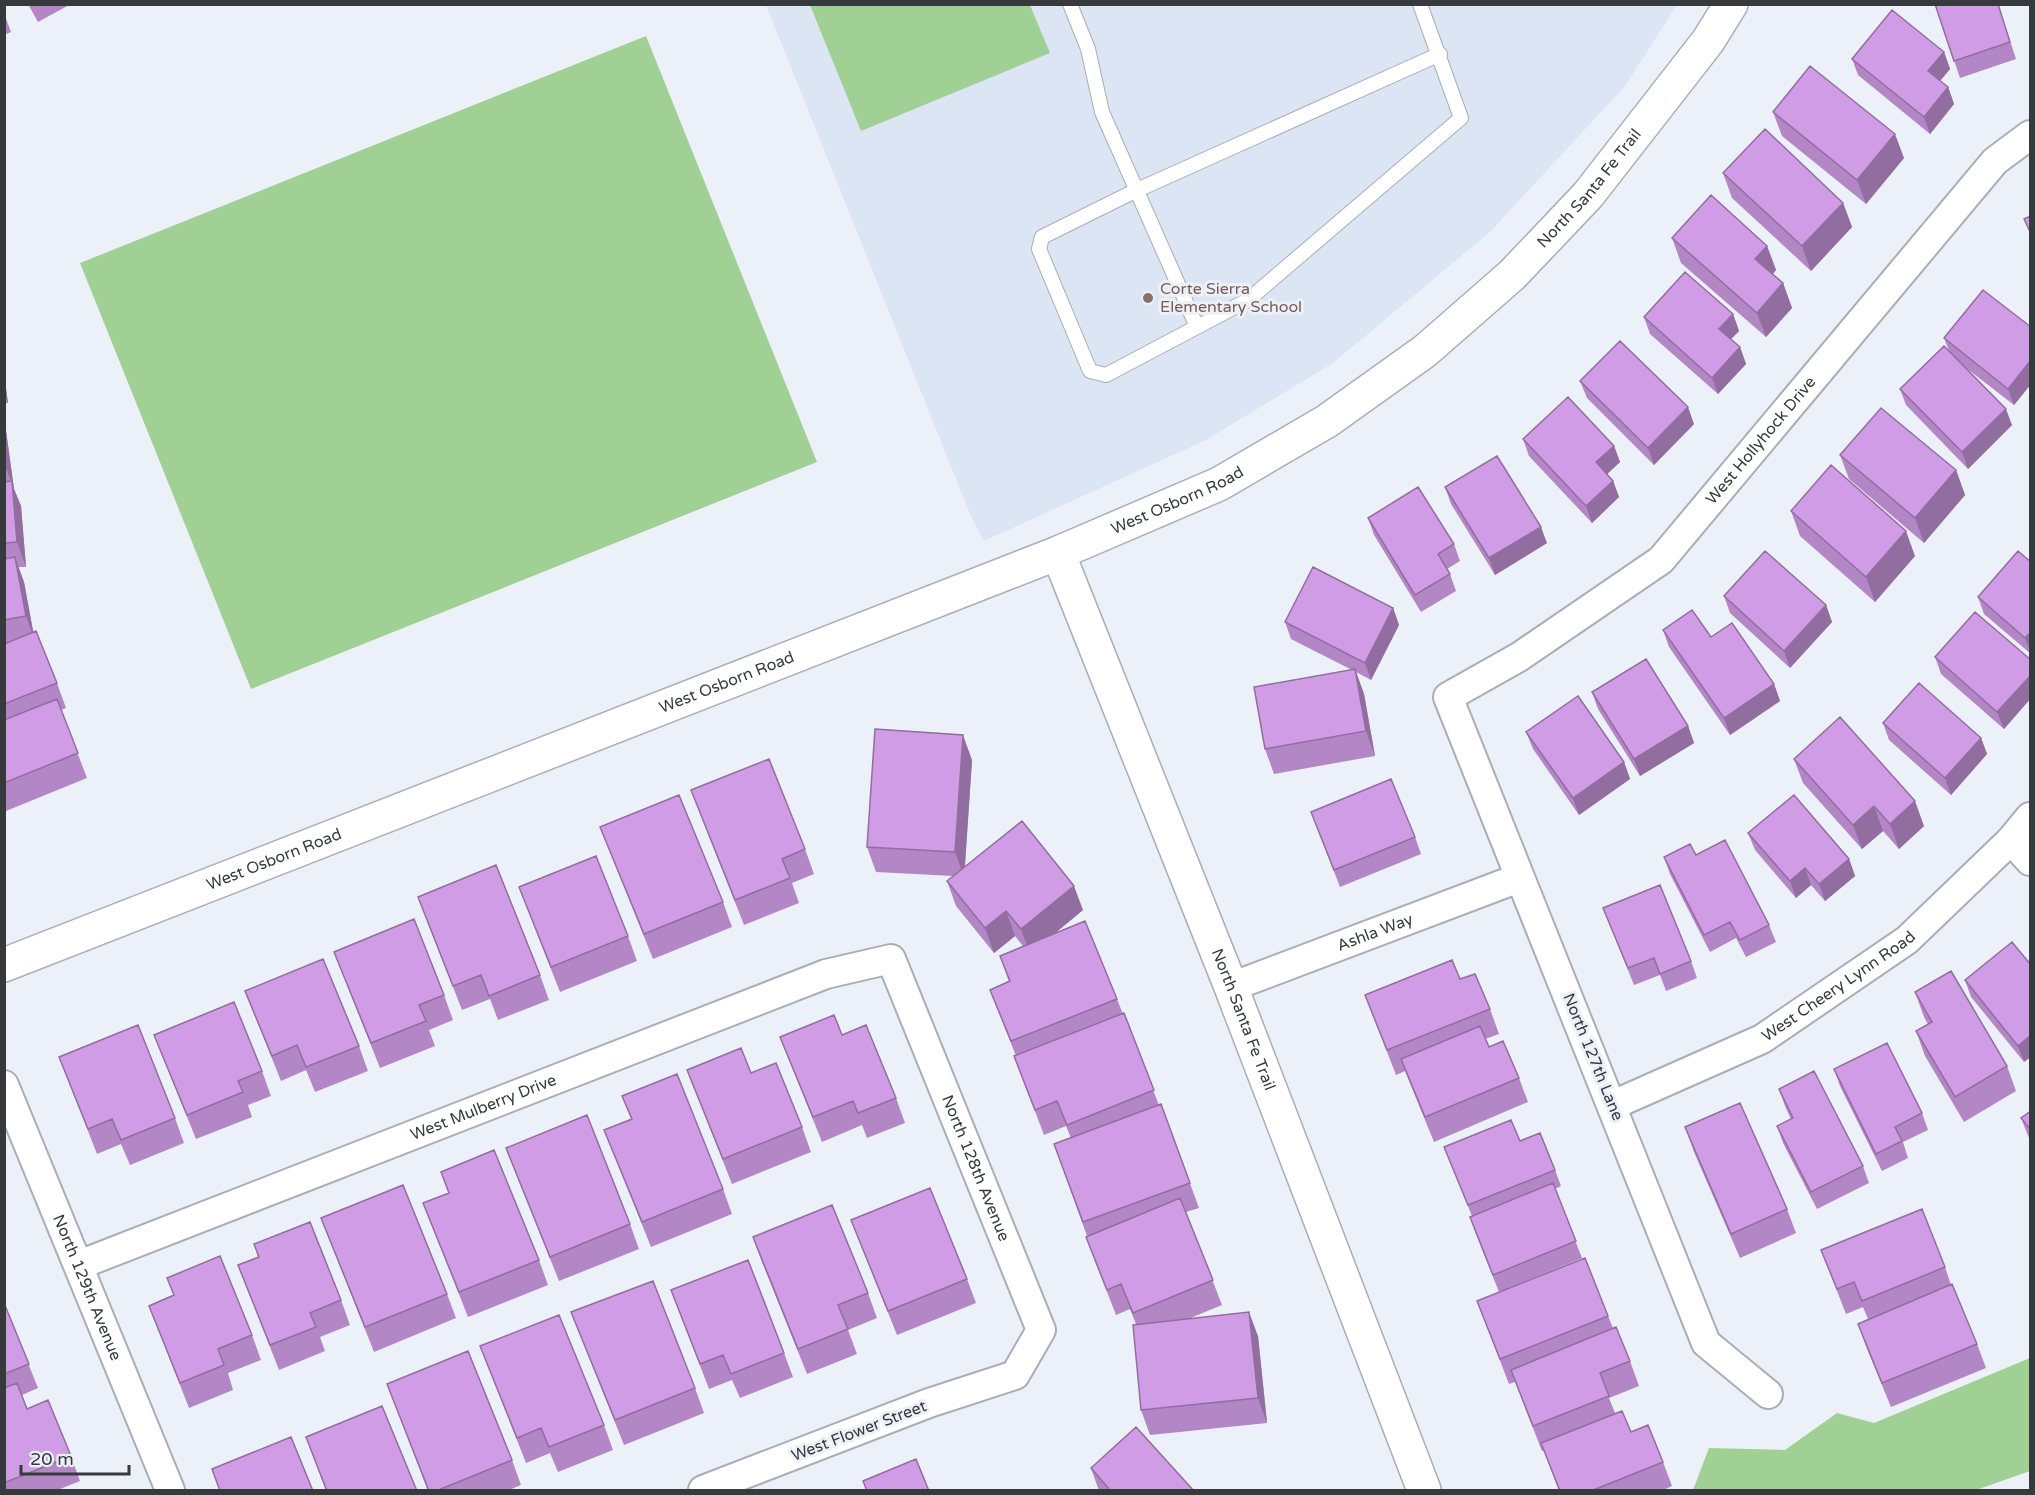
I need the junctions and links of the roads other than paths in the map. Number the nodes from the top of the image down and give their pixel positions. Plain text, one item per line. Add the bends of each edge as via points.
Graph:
1 (1070, 4) edge
2 (1420, 4) edge
3 (1731, 4) edge
4 (1440, 54) junction
5 (2031, 135) edge
6 (1136, 191) junction
7 (1197, 327) junction
8 (1425, 351) joint
9 (1058, 553) junction
10 (1448, 697) joint
11 (2031, 817) edge
12 (2011, 840) junction
13 (2031, 861) edge
14 (1519, 878) junction
15 (891, 959) joint
16 (4, 965) edge
17 (1231, 987) junction
18 (4, 1085) edge
19 (1613, 1105) junction
20 (79, 1265) junction
21 (1015, 1375) joint
22 (1768, 1394) dead end
23 (170, 1491) edge
24 (703, 1491) edge
25 (1424, 1491) edge

1 - 6 lane via 1088,49 1101,112
2 - 4 lane
3 - 8 street, North Santa Fe Trail via 1708,41 1588,195 1512,275
4 - 6 lane
4 - 7 lane via 1461,118 1248,300
5 - 10 street, West Hollyhock Drive via 1995,160 1661,560 1519,657
6 - 7 lane
6 - 7 lane via 1042,237 1040,243 1039,249 1090,371 1106,375
8 - 9 street, West Osborn Road via 1327,421 1219,484
9 - 16 street, West Osborn Road
9 - 17 street, North Santa Fe Trail
10 - 14 street, North 127th Lane
11 - 12 street, West Cheery Lynn Road
12 - 13 street
12 - 19 street, West Cheery Lynn Road via 1907,939 1762,1039
14 - 17 street, Ashla Way
14 - 19 street, North 127th Lane
15 - 20 street, West Mulberry Drive via 815,978
15 - 21 street, North 128th Avenue via 1041,1330
17 - 25 street, North Santa Fe Trail
18 - 20 street, North 129th Avenue
19 - 22 street, North 127th Lane via 1706,1344
20 - 23 street, North 129th Avenue
21 - 24 street, West Flower Street via 929,1403

